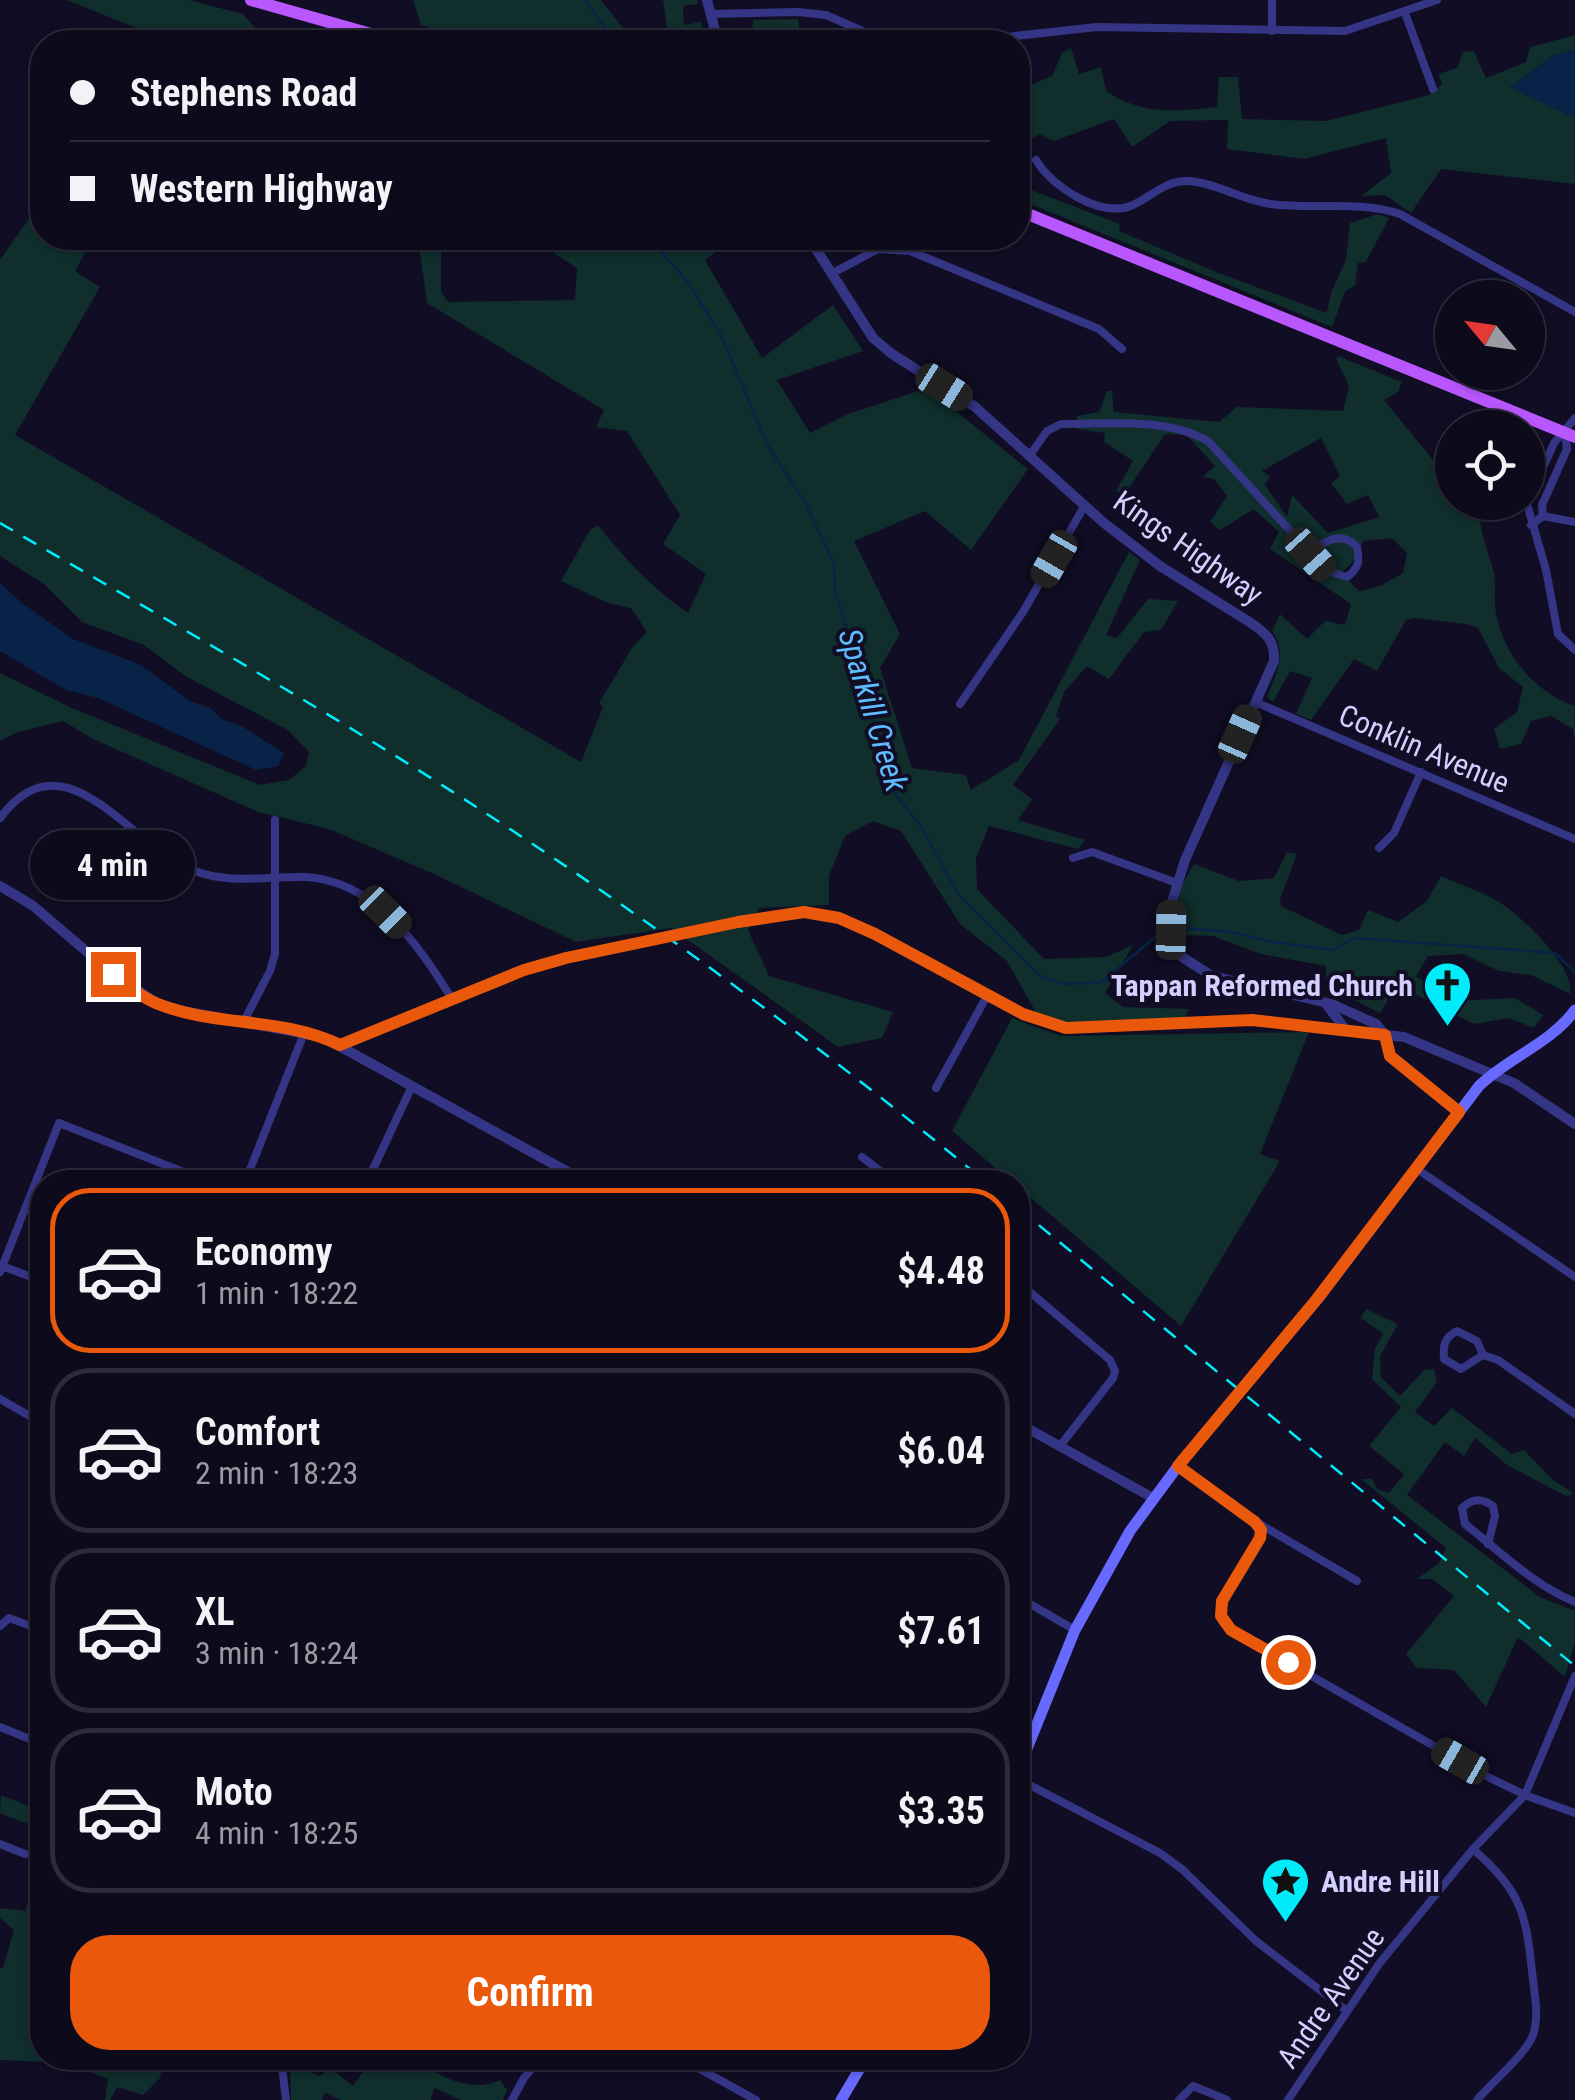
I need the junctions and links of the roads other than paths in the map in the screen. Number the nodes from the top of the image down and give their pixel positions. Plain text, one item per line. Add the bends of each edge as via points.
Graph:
1 (251, 0) edge
2 (707, 0) edge
3 (1272, 0) edge
4 (1437, 0) edge
5 (1405, 13) junction
6 (710, 14) junction
7 (357, 30) edge
8 (715, 30) edge
9 (862, 30) edge
10 (1272, 31) junction
11 (1030, 35) edge
12 (1433, 89) dead end
13 (1036, 160) dead end
14 (1030, 215) edge
15 (816, 250) edge
16 (876, 250) edge
17 (910, 250) edge
18 (831, 274) junction
19 (1575, 312) edge
20 (1122, 349) dead end
21 (1575, 418) edge
22 (1570, 435) edge
23 (1030, 454) junction
24 (1545, 499) edge
25 (1085, 505) junction
26 (1545, 516) edge
27 (1538, 520) edge
28 (1575, 522) edge
29 (1531, 525) junction
30 (1310, 554) junction
31 (1575, 650) edge
32 (1255, 702) junction
33 (960, 704) dead end
34 (1421, 772) junction
35 (0, 818) edge
36 (275, 820) dead end
37 (1575, 840) edge
38 (1379, 848) dead end
39 (1073, 858) dead end
40 (276, 879) junction
41 (1177, 883) junction
42 (0, 886) edge
43 (988, 994) junction
44 (452, 999) junction
45 (1322, 1001) junction
46 (1575, 1010) edge
47 (244, 1021) junction
48 (1345, 1029) junction
49 (305, 1031) junction
50 (1385, 1035) junction
51 (340, 1045) junction
52 (1493, 1073) junction
53 (412, 1086) junction
54 (936, 1088) dead end
55 (1459, 1112) junction
56 (1575, 1124) edge
57 (862, 1157) dead end
58 (1417, 1169) junction
59 (41, 1170) edge
60 (178, 1170) edge
61 (250, 1170) edge
62 (372, 1170) edge
63 (564, 1170) edge
64 (879, 1170) edge
65 (30, 1196) edge
66 (1, 1269) edge
67 (30, 1277) edge
68 (1575, 1277) edge
69 (1030, 1292) edge
70 (1483, 1355) junction
71 (0, 1399) edge
72 (1575, 1414) edge
73 (30, 1416) edge
74 (1030, 1429) edge
75 (1060, 1446) junction
76 (1178, 1466) junction
77 (1153, 1498) junction
78 (1255, 1522) junction
79 (1488, 1544) junction
80 (1357, 1582) dead end
81 (1575, 1602) edge
82 (1030, 1604) edge
83 (0, 1626) edge
84 (30, 1626) edge
85 (1075, 1630) junction
86 (1575, 1676) edge
87 (0, 1728) edge
88 (30, 1739) edge
89 (1030, 1741) edge
90 (1030, 1785) edge
91 (1525, 1796) junction
92 (1575, 1813) edge
93 (0, 1844) edge
94 (1473, 1850) junction
95 (26, 1854) dead end
96 (1347, 2011) junction
97 (282, 2070) edge
98 (531, 2070) edge
99 (702, 2070) edge
100 (859, 2070) edge
101 (286, 2100) edge
102 (512, 2100) edge
103 (756, 2100) edge
104 (841, 2100) edge
105 (1179, 2100) edge
106 (1227, 2100) edge
107 (1288, 2100) edge
108 (1476, 2100) edge

1 - 7 main road
2 - 6 street
3 - 10 street
4 - 5 street
5 - 10 street via 1345,32
5 - 12 street
6 - 8 street
6 - 9 street via 798,12
10 - 11 street via 1097,27
13 - 19 street via 1064,191 1118,209 1174,182 1192,181 1269,204 1379,208
14 - 22 main road
15 - 18 street, Kings Highway
16 - 18 street
17 - 20 street via 1099,328
18 - 23 street, Kings Highway via 873,338 974,406
21 - 22 street
22 - 24 street
22 - 29 street via 1554,443 1527,504
23 - 25 street, Kings Highway
23 - 30 street via 1061,424 1188,430 1208,441
25 - 32 street, Kings Highway via 1160,566 1266,634 1275,646 1274,661
25 - 33 street
26 - 28 street
27 - 29 street
29 - 31 street via 1558,634
30 - 30 street via 1327,572 1347,577 1360,560 1357,546 1346,539 1323,542
32 - 34 street, Conklin Avenue
32 - 41 street, Kings Highway
34 - 37 street, Conklin Avenue
34 - 38 street via 1394,833
35 - 40 street via 28,792 67,786 190,869 247,881
36 - 40 street
39 - 41 street via 1092,852
40 - 44 street via 333,882 361,895 409,936
40 - 47 street via 275,954
41 - 45 street, Kings Highway via 1171,930 1182,957 1195,968
42 - 47 street via 158,1004
43 - 44 street via 875,934 804,912 566,958
43 - 48 street via 1066,1028 1252,1020
43 - 54 street
44 - 51 street
45 - 48 street
45 - 50 street, Kings Highway via 1376,1024
46 - 52 main road via 1548,1038
47 - 49 street
48 - 50 street
49 - 51 street
49 - 61 street
50 - 52 street, Kings Highway
50 - 55 street via 1390,1056
51 - 53 street
52 - 55 main road
52 - 56 street, Kings Highway
53 - 62 street
53 - 63 street
55 - 58 main road
57 - 64 street
58 - 68 street
58 - 76 main road
59 - 60 street via 59,1124
65 - 66 street
66 - 67 street
69 - 75 street via 1115,1371
70 - 70 street via 1477,1341 1457,1331 1443,1346 1444,1359 1461,1369
70 - 72 street
71 - 73 street
74 - 75 street
75 - 77 street
76 - 77 main road
76 - 78 street
77 - 85 main road
78 - 80 street
78 - 91 street via 1260,1538 1222,1601 1224,1624
79 - 79 street via 1461,1516 1474,1500 1493,1506
79 - 81 street
82 - 85 street
83 - 84 street via 9,1618
85 - 89 main road
86 - 91 street, Andre Avenue
87 - 88 street
90 - 96 street via 1160,1853
91 - 92 street
91 - 94 street, Andre Avenue
93 - 95 street
94 - 96 street, Andre Avenue
94 - 108 street via 1522,1908 1536,2003 1528,2045
96 - 107 street, Andre Avenue
97 - 101 street
98 - 102 street
99 - 103 street
100 - 104 main road
105 - 106 street via 1193,2086

